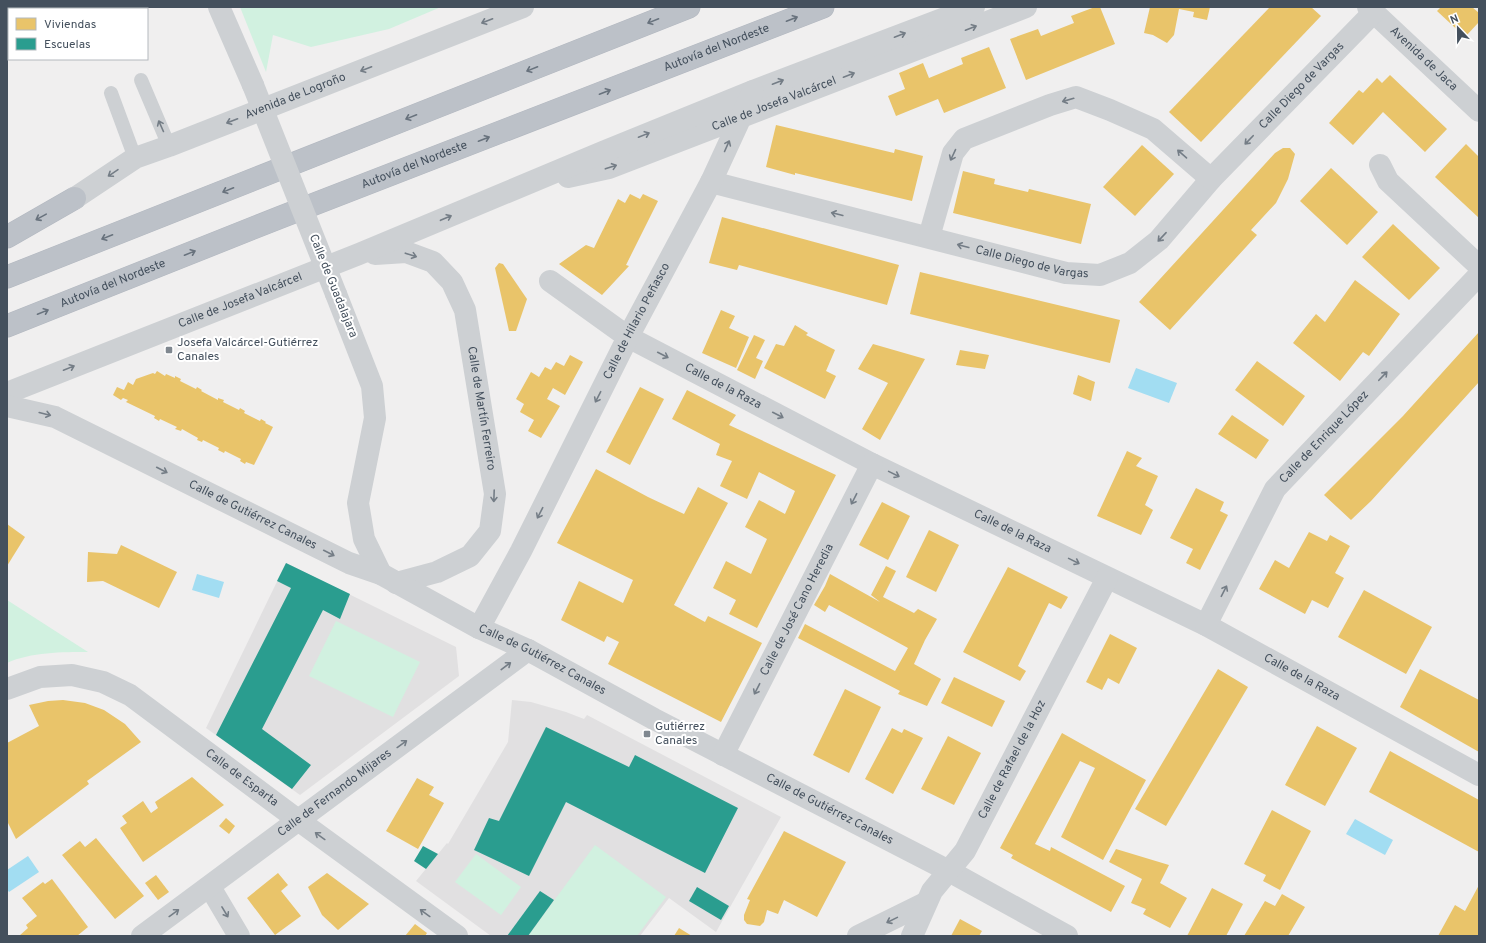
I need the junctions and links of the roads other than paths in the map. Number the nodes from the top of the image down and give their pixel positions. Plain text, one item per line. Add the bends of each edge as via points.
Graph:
1 (219, 7) edge
2 (523, 7) edge
3 (689, 7) edge
4 (823, 7) edge
5 (974, 7) edge
6 (1026, 7) edge
7 (1371, 10) edge
8 (141, 80) dead end
9 (753, 91) junction
10 (111, 93) dead end
11 (1479, 111) edge
12 (740, 117) junction
13 (170, 146) junction
14 (135, 158) junction
15 (1380, 165) dead end
16 (1211, 179) junction
17 (711, 182) junction
18 (518, 188) junction
19 (75, 198) joint
20 (7, 237) edge
21 (929, 237) junction
22 (359, 254) junction
23 (1479, 266) edge
24 (1479, 275) edge
25 (7, 277) edge
26 (550, 282) dead end
27 (7, 326) edge
28 (628, 337) junction
29 (7, 393) edge
30 (7, 406) edge
31 (872, 464) junction
32 (1107, 578) junction
33 (389, 579) junction
34 (1206, 625) junction
35 (479, 628) junction
36 (528, 650) junction
37 (7, 688) edge
38 (723, 755) junction
39 (1479, 775) edge
40 (298, 820) junction
41 (948, 871) junction
42 (210, 887) junction
43 (925, 903) junction
44 (142, 936) edge
45 (239, 936) edge
46 (457, 936) edge
47 (858, 936) edge
48 (912, 936) edge
49 (1067, 936) edge

1 - 33 street, Calle de Guadalajara, bridge via 253,85 372,386 375,418 358,503 364,539
2 -> 13 street, Avenida de Logroño
3 -> 25 highway
27 -> 4 highway, Autovía del Nordeste
9 -> 5 street, Calle de Josefa Valcárcel
12 -> 6 street, Calle de Josefa Valcárcel
7 - 11 street, Avenida de Jaca
7 -> 16 street, Calle Diego de Vargas
13 -> 8 lane
9 - 12 street, Calle de Hilario Peñasco
18 -> 9 street, Calle de Josefa Valcárcel
10 - 14 lane
17 -> 12 street, Calle de Hilario Peñasco
18 -> 12 street, Calle de Josefa Valcárcel via 609,168
13 - 14 street, Avenida de Logroño
14 -> 19 street, Avenida de Logroño
15 - 23 street via 1388,181
16 -> 21 street, Calle Diego de Vargas via 1159,240 1130,262 1100,275 1066,274
16 -> 21 street via 1153,129 1076,97 964,139 953,153
21 -> 17 street, Calle Diego de Vargas
17 - 28 street, Calle de Hilario Peñasco
22 -> 18 street, Calle de Josefa Valcárcel
19 -> 20 highway
29 -> 22 street, Calle de Josefa Valcárcel
22 -> 33 street, Calle de Martín Ferreiro via 406,252 433,262 452,282 465,310 495,494 490,531 470,556 437,572
34 -> 24 street, Calle de Enrique López via 1275,489
26 - 28 street, Calle de la Raza
28 -> 31 street, Calle de la Raza
28 -> 35 street, Calle de Hilario Peñasco via 521,551
30 -> 33 street, Calle de Gutiérrez Canales via 56,417 349,563
31 -> 32 street, Calle de la Raza
31 -> 38 street, Calle de José Cano Heredia
32 - 34 street, Calle de la Raza
32 - 41 street, Calle de Rafael de la Hoz via 965,851
33 - 35 street, Calle de Gutiérrez Canales
34 - 39 street, Calle de la Raza
35 - 36 street, Calle de Gutiérrez Canales
36 - 38 street, Calle de Gutiérrez Canales
40 -> 36 street, Calle de Fernando Mijares
37 - 40 street, Calle de Esparta via 40,677 72,675 103,682 130,695
38 - 41 street, Calle de Gutiérrez Canales
40 - 42 street, Calle de Fernando Mijares
46 -> 40 street, Calle de Esparta
41 - 43 street, Calle de Rafael de la Hoz
41 - 49 street, Calle de Gutiérrez Canales
44 -> 42 street, Calle de Fernando Mijares
42 -> 45 street
43 -> 47 street
43 - 48 street, Calle de Rafael de la Hoz

